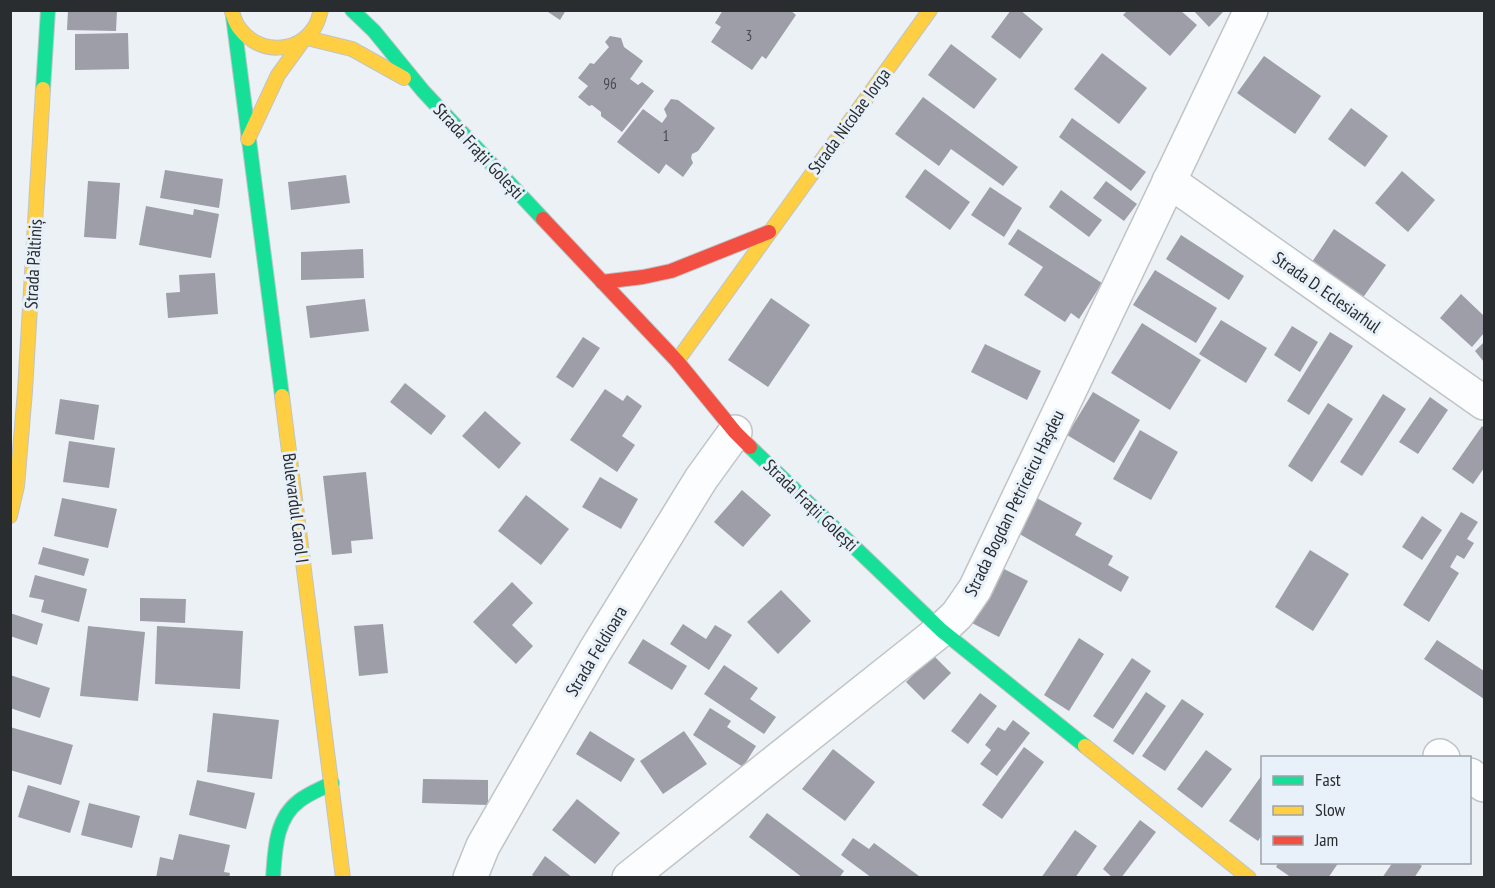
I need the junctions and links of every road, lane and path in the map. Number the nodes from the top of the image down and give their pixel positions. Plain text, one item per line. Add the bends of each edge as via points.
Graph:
1 (48, 10) edge
2 (321, 10) edge
3 (352, 10) edge
4 (930, 10) edge
5 (1251, 10) edge
6 (232, 13) edge
7 (304, 40) junction
8 (419, 86) junction
9 (248, 139) junction
10 (1168, 181) junction
11 (769, 232) junction
12 (602, 282) junction
13 (677, 361) junction
14 (1485, 403) edge
15 (735, 432) junction
16 (10, 516) edge
17 (941, 630) junction
18 (1471, 776) edge
19 (332, 783) junction
20 (1485, 785) edge
21 (273, 878) edge
22 (343, 878) edge
23 (470, 878) edge
24 (629, 878) edge
25 (1249, 878) edge

1 - 16 street, Strada Păltiniș via 25,391 17,486
2 - 7 street
3 - 8 street, Strada Frații Golești
4 - 11 street, Strada Nicolae Iorga
5 - 10 street, Strada Bogdan Petriceicu Hașdeu
6 - 7 street via 240,31 253,43 269,49 286,48
6 - 9 street, Bulevardul Carol I
7 - 8 street, Strada Frații Golești via 352,49
7 - 9 street via 278,75
8 - 12 street, Strada Frații Golești
9 - 19 street, Bulevardul Carol I
10 - 14 street, Strada D. Eclesiarhul
10 - 17 street, Strada Bogdan Petriceicu Hașdeu via 975,589
11 - 12 street via 671,271
11 - 13 street, Strada Nicolae Iorga
12 - 13 street, Strada Frații Golești
13 - 15 street, Strada Frații Golești
15 - 17 street, Strada Frații Golești
15 - 23 street, Strada Feldioara via 701,479 595,651 483,846
17 - 24 street, Strada Bogdan Petriceicu Hașdeu
17 - 25 street, Strada Frații Golești
18 - 20 street
19 - 21 street via 297,802 283,820
19 - 22 street, Bulevardul Carol I

